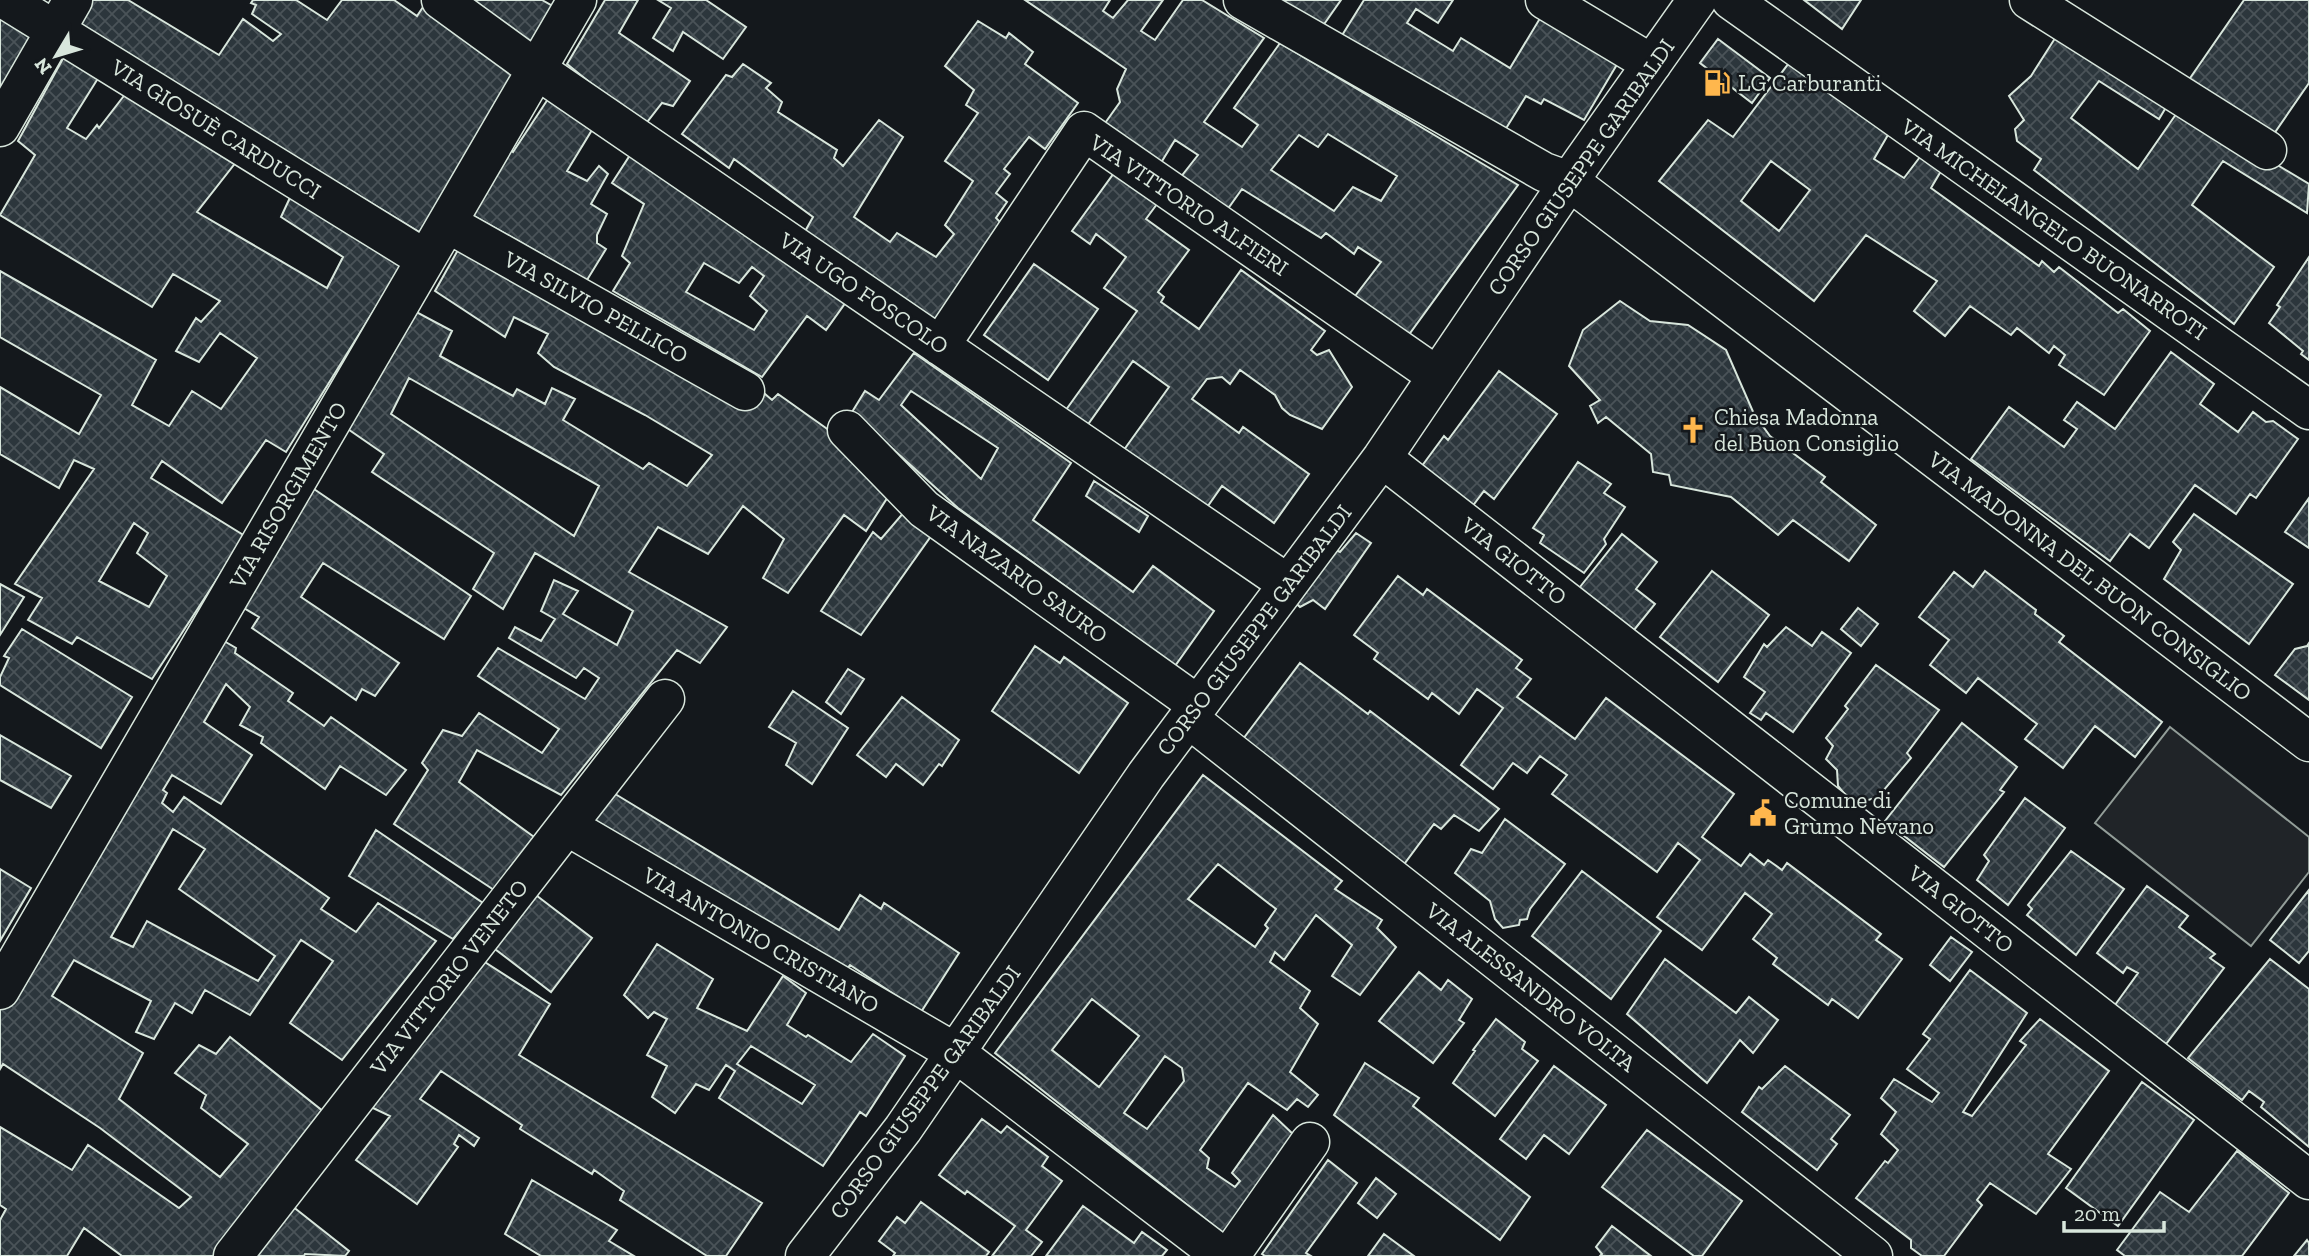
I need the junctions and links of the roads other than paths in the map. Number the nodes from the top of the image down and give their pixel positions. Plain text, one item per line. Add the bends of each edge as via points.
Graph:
1 (6, 0) edge
2 (441, 0) edge
3 (577, 0) edge
4 (1243, 0) edge
5 (1545, 0) edge
6 (1697, 0) edge
7 (1731, 0) edge
8 (2029, 0) edge
9 (64, 15) edge
10 (1652, 64) junction
11 (536, 69) junction
12 (0, 127) edge
13 (2267, 150) dead end
14 (1569, 181) junction
15 (447, 223) junction
16 (425, 259) junction
17 (940, 346) junction
18 (1437, 376) junction
19 (745, 391) dead end
20 (2309, 410) edge
21 (847, 430) dead end
22 (1382, 458) junction
23 (1287, 584) junction
24 (665, 699) dead end
25 (1193, 711) junction
26 (2309, 742) edge
27 (566, 826) junction
28 (0, 990) edge
29 (964, 1059) junction
30 (1310, 1142) dead end
31 (2309, 1180) edge
32 (233, 1256) edge
33 (805, 1256) edge
34 (1222, 1256) edge
35 (1230, 1256) edge
36 (1873, 1256) edge

1 - 9 street, VIA GIOSUÈ CARDUCCI
2 - 11 street, VIA UGO FOSCOLO
3 - 11 street, VIA RISORGIMENTO
4 - 14 street, VIA MADONNA DEL BUON CONSIGLIO via 1544,172
5 - 10 street
6 - 10 street, CORSO GIUSEPPE GARIBALDI
7 - 20 street, VIA MICHELANGELO BUONARROTI
8 - 13 street
9 - 12 street
9 - 16 street, VIA GIOSUÈ CARDUCCI
10 - 14 street, CORSO GIUSEPPE GARIBALDI
11 - 15 street, VIA RISORGIMENTO
11 - 17 street, VIA UGO FOSCOLO
14 - 18 street, CORSO GIUSEPPE GARIBALDI
14 - 26 street, VIA MADONNA DEL BUON CONSIGLIO
15 - 16 street, VIA RISORGIMENTO
15 - 19 street, VIA SILVIO PELLICO
16 - 28 street, VIA RISORGIMENTO
17 - 18 street, VIA VITTORIO ALFIERI via 1084,131
17 - 23 street, VIA UGO FOSCOLO
18 - 22 street, CORSO GIUSEPPE GARIBALDI
21 - 25 street, VIA NAZARIO SAURO via 924,509
22 - 23 street, CORSO GIUSEPPE GARIBALDI
22 - 31 street, VIA GIOTTO
23 - 25 street, CORSO GIUSEPPE GARIBALDI
24 - 27 street, VIA VITTORIO VENETO
25 - 29 street, CORSO GIUSEPPE GARIBALDI via 1146,775
25 - 36 street, VIA ALESSANDRO VOLTA
27 - 29 street, VIA ANTONIO CRISTIANO
27 - 32 street, VIA VITTORIO VENETO
29 - 33 street, CORSO GIUSEPPE GARIBALDI via 903,1129
29 - 34 street, VIA ANTONIO CRISTIANO
30 - 35 street

